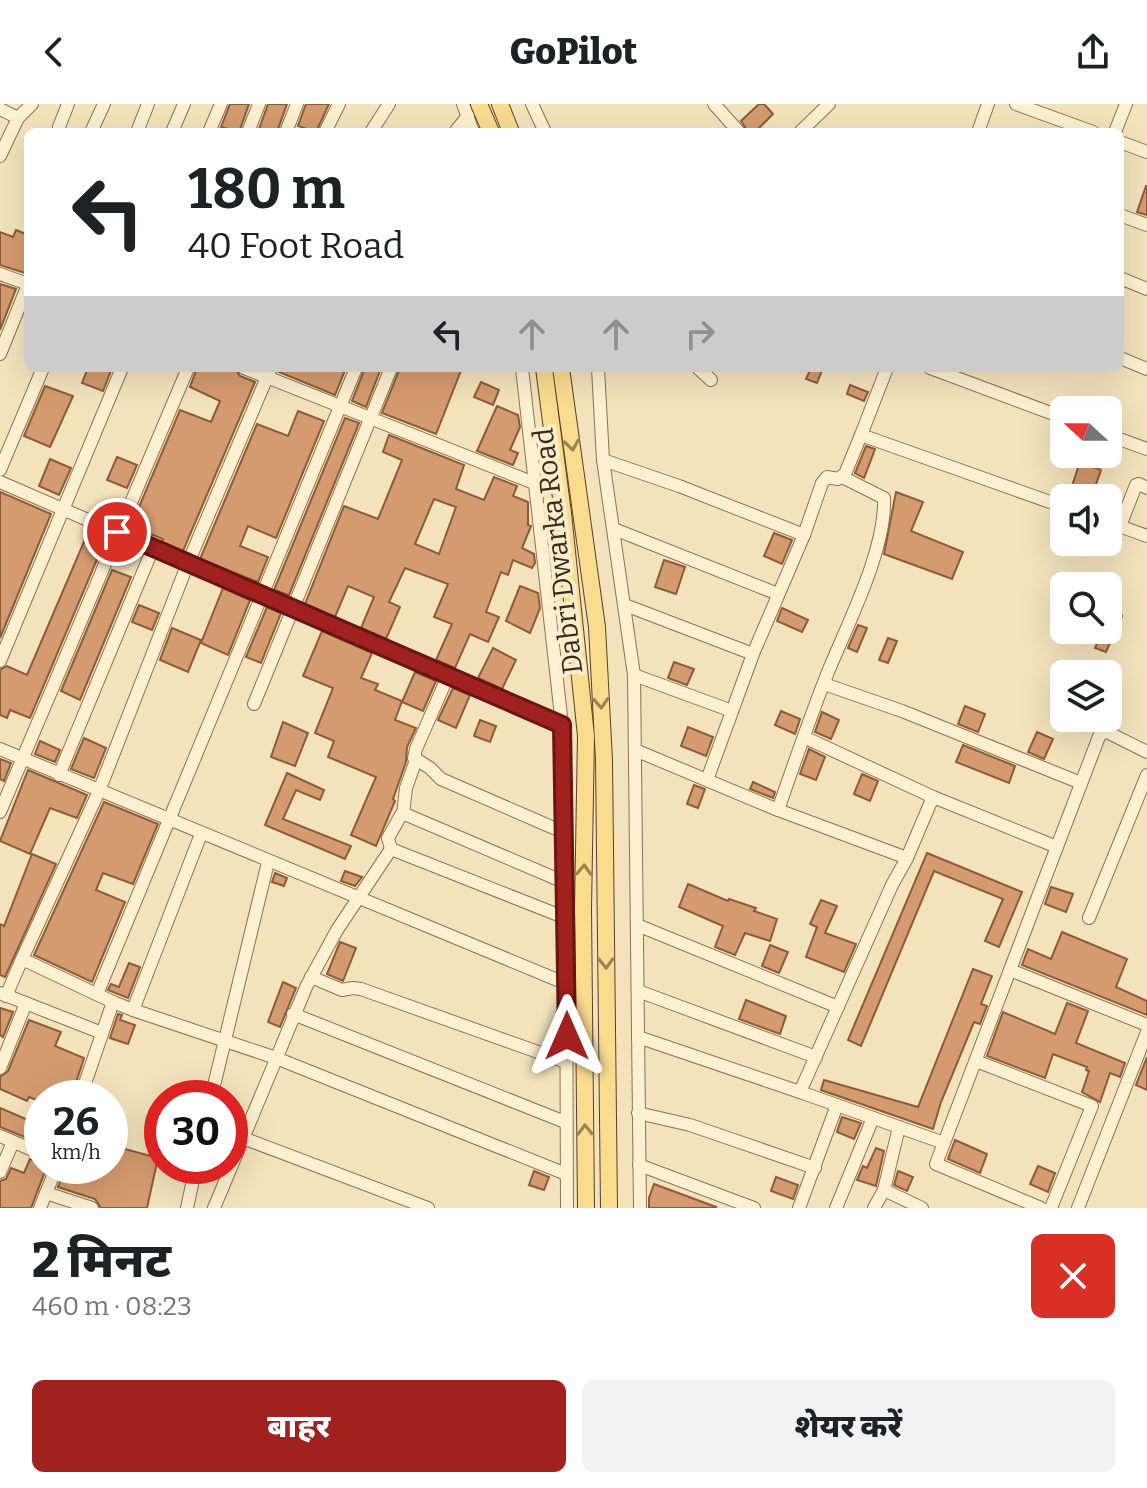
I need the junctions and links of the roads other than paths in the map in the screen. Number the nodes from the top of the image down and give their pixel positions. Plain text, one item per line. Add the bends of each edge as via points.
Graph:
1 (32, 104) edge
2 (68, 104) edge
3 (104, 104) edge
4 (148, 104) edge
5 (184, 104) edge
6 (221, 104) edge
7 (259, 104) edge
8 (297, 104) edge
9 (339, 104) edge
10 (389, 104) edge
11 (500, 104) edge
12 (532, 104) edge
13 (714, 104) edge
14 (829, 104) edge
15 (988, 104) edge
16 (1016, 104) edge
17 (1126, 104) edge
18 (470, 108) edge
19 (0, 109) edge
20 (18, 118) junction
21 (59, 127) dead end
22 (93, 128) edge
23 (139, 128) edge
24 (174, 128) edge
25 (211, 128) edge
26 (250, 128) edge
27 (288, 128) edge
28 (327, 128) edge
29 (374, 128) edge
30 (458, 128) edge
31 (472, 128) edge
32 (488, 128) edge
33 (509, 128) edge
34 (543, 128) edge
35 (735, 128) edge
36 (804, 128) edge
37 (979, 128) edge
38 (1082, 128) edge
39 (1117, 128) edge
40 (1124, 143) edge
41 (1147, 152) edge
42 (0, 156) edge
43 (1124, 216) edge
44 (1147, 225) edge
45 (0, 274) edge
46 (1124, 280) edge
47 (24, 283) edge
48 (1147, 289) edge
49 (24, 294) edge
50 (0, 354) edge
51 (1124, 360) edge
52 (1147, 369) edge
53 (41, 372) edge
54 (120, 372) edge
55 (186, 372) edge
56 (354, 372) edge
57 (389, 372) edge
58 (522, 372) edge
59 (545, 372) edge
60 (562, 372) edge
61 (598, 372) edge
62 (702, 372) edge
63 (885, 372) edge
64 (941, 372) edge
65 (270, 373) edge
66 (711, 380) dead end
67 (340, 405) junction
68 (1050, 413) edge
69 (370, 417) junction
70 (861, 435) junction
71 (1122, 440) edge
72 (1147, 449) edge
73 (603, 460) junction
74 (0, 470) edge
75 (842, 477) junction
76 (0, 482) edge
77 (534, 483) junction
78 (1147, 488) edge
79 (1050, 502) edge
80 (62, 508) junction
81 (1122, 510) edge
82 (1122, 527) edge
83 (614, 529) junction
84 (117, 532) junction
85 (804, 535) junction
86 (1147, 536) edge
87 (153, 548) junction
88 (188, 563) junction
89 (264, 594) junction
90 (778, 594) junction
91 (625, 605) junction
92 (294, 609) junction
93 (753, 654) junction
94 (0, 661) edge
95 (634, 675) junction
96 (448, 676) junction
97 (824, 684) junction
98 (254, 704) dead end
99 (732, 711) junction
100 (562, 725) junction
101 (804, 737) junction
102 (0, 749) edge
103 (635, 750) junction
104 (1147, 752) edge
105 (21, 758) junction
106 (416, 760) junction
107 (59, 775) junction
108 (1147, 775) edge
109 (707, 780) junction
110 (1081, 783) junction
111 (99, 791) junction
112 (933, 797) junction
113 (778, 810) junction
114 (0, 812) edge
115 (403, 814) junction
116 (168, 820) junction
117 (563, 832) junction
118 (201, 834) junction
119 (1057, 847) junction
120 (391, 849) junction
121 (907, 858) junction
122 (268, 862) junction
123 (564, 882) junction
124 (359, 900) junction
125 (566, 918) junction
126 (1089, 918) dead end
127 (637, 925) junction
128 (22, 959) junction
129 (1010, 970) junction
130 (311, 977) junction
131 (567, 984) junction
132 (638, 991) junction
133 (3, 994) edge
134 (97, 994) junction
135 (113, 1002) junction
136 (26, 1003) junction
137 (838, 1007) junction
138 (133, 1010) junction
139 (293, 1014) junction
140 (1147, 1025) edge
141 (1147, 1032) edge
142 (102, 1033) junction
143 (638, 1037) junction
144 (224, 1039) junction
145 (816, 1057) junction
146 (276, 1058) junction
147 (976, 1061) junction
148 (566, 1062) junction
149 (0, 1068) edge
150 (86, 1080) edge
151 (215, 1080) edge
152 (800, 1092) junction
153 (837, 1105) junction
154 (638, 1113) junction
155 (873, 1118) junction
156 (565, 1122) junction
157 (248, 1126) edge
158 (899, 1127) junction
159 (0, 1136) edge
160 (248, 1140) edge
161 (13, 1142) junction
162 (944, 1143) junction
163 (24, 1147) edge
164 (639, 1165) junction
165 (815, 1168) junction
166 (0, 1172) edge
167 (566, 1174) junction
168 (50, 1184) edge
169 (192, 1184) edge
170 (224, 1184) edge
171 (884, 1190) junction
172 (46, 1193) junction
173 (40, 1208) edge
174 (92, 1208) edge
175 (187, 1208) edge
176 (214, 1208) edge
177 (428, 1208) edge
178 (567, 1208) edge
179 (586, 1208) edge
180 (609, 1208) edge
181 (640, 1208) edge
182 (754, 1208) edge
183 (799, 1208) edge
184 (836, 1208) edge
185 (874, 1208) edge
186 (922, 1208) edge
187 (1041, 1208) edge
188 (1051, 1208) edge
189 (1078, 1208) edge

1 - 20 street
2 - 21 street
3 - 22 street
4 - 23 street
5 - 24 street
6 - 25 street
7 - 26 street
8 - 27 street
9 - 28 street
10 - 29 street
11 - 33 main road
12 - 34 street
13 - 35 street
14 - 36 street
15 - 37 street
16 - 38 street
17 - 39 street
18 - 30 street
18 - 31 street
18 - 32 main road
19 - 20 street
20 - 42 street
40 - 41 street
43 - 44 street
45 - 47 street
46 - 48 street
49 - 50 street
51 - 52 street
53 - 74 street
54 - 80 street
55 - 84 street
56 - 67 street
57 - 69 street
58 - 77 street
179 -> 59 main road, Dabri Dwarka Road via 586,736
60 -> 180 main road, Dabri Dwarka Road via 597,627
61 - 73 street
62 - 66 street
63 - 70 street
64 - 68 street
65 - 67 street
65 - 88 street
67 - 69 street
67 - 89 street
69 - 77 street
69 - 92 street
70 - 75 street
70 - 79 street
71 - 72 street
73 - 83 street
73 - 85 street
75 - 85 street via 827,477 822,483
75 - 97 street via 884,498 885,505 871,566
76 - 80 street
77 - 100 street
78 - 81 street via 1136,485
80 - 84 street
80 - 94 street
82 - 86 street
83 - 90 street
83 - 91 street
84 - 87 street
84 - 105 street
85 - 90 street
87 - 88 street
87 - 107 street
88 - 89 street
88 - 111 street
89 - 92 street
89 - 116 street
90 - 93 street
91 - 93 street
91 - 95 street
92 - 96 street
92 - 98 street
93 - 99 street
95 - 99 street
95 - 103 street
96 - 100 street
96 - 106 street
97 - 101 street
97 - 110 street
99 - 109 street
100 - 117 street
101 - 112 street
101 - 113 street
102 - 105 street
103 - 109 street
103 - 127 street
104 - 110 street via 1102,732
105 - 107 street
105 - 114 street
106 - 115 street
106 - 117 street via 438,778
107 - 111 street
108 - 126 street
109 - 113 street
110 - 119 street
111 - 116 street
111 - 128 street
112 - 119 street
112 - 121 street
113 - 121 street
115 - 120 street via 388,838
115 - 123 street
116 - 118 street
116 - 134 street
117 - 123 street
118 - 122 street
118 - 138 street
119 - 129 street
120 - 124 street
120 - 125 street
121 - 137 street
122 - 124 street
122 - 144 street
123 - 125 street
124 - 130 street
124 - 131 street
125 - 131 street
127 - 132 street
127 - 137 street
128 - 133 street
128 - 134 street
129 - 140 street
129 - 147 street
130 - 139 street
130 - 148 street via 342,990 361,989
131 - 148 street
132 - 143 street
132 - 145 street
133 - 136 street
134 - 135 street
135 - 138 street
135 - 142 street
136 - 142 street
136 - 149 street
137 - 145 street
138 - 144 street
139 - 146 street
139 - 156 street
141 - 189 street
142 - 150 street
143 - 152 street
143 - 154 street
144 - 146 street
144 - 151 street
145 - 152 street
146 - 157 street
146 - 167 street
147 - 162 street
147 - 188 street via 1092,1106
148 - 156 street
152 - 153 street
153 - 155 street
153 - 165 street
154 - 164 street
154 - 165 street
155 - 158 street
155 - 184 street
156 - 167 street
158 - 162 street
158 - 171 street
159 - 161 street
160 - 177 street
161 - 163 street
161 - 166 street
162 - 187 street via 936,1164
164 - 181 street
164 - 182 street
165 - 183 street
167 - 178 street
168 - 172 street
169 - 175 street
170 - 176 street
171 - 185 street
171 - 186 street
172 - 173 street
172 - 174 street

